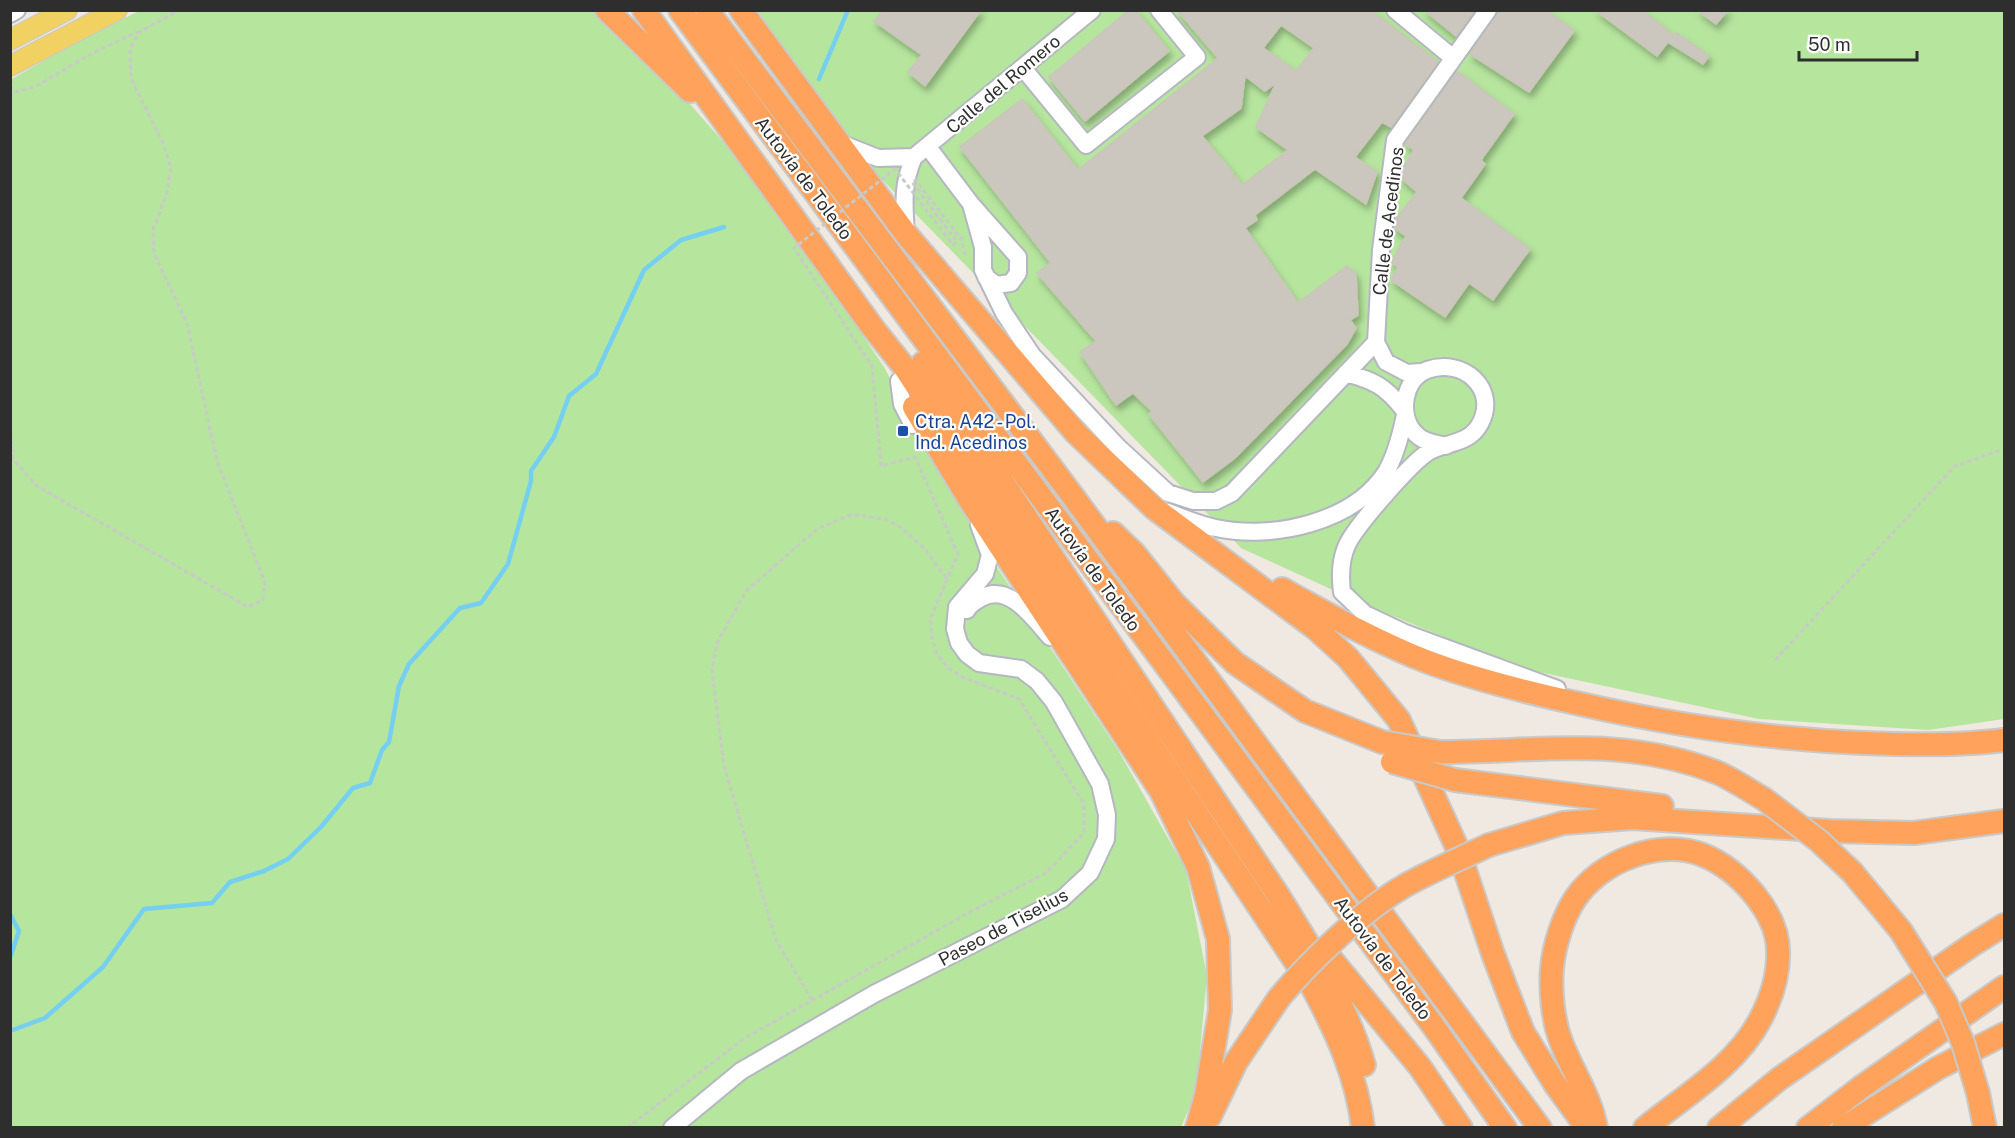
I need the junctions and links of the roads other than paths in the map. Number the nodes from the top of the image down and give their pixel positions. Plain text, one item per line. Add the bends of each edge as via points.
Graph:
1 (17, 10) edge
2 (67, 10) edge
3 (117, 10) edge
4 (607, 10) edge
5 (644, 10) edge
6 (665, 10) edge
7 (680, 10) edge
8 (707, 10) edge
9 (741, 10) edge
10 (1092, 10) edge
11 (1159, 10) edge
12 (1395, 10) edge
13 (1488, 10) edge
14 (10, 14) edge
15 (10, 40) edge
16 (1452, 57) junction
17 (10, 66) edge
18 (1023, 68) junction
19 (740, 140) junction
20 (840, 143) junction
21 (921, 152) junction
22 (971, 204) junction
23 (906, 234) junction
24 (986, 277) junction
25 (873, 328) junction
26 (1376, 342) junction
27 (928, 369) junction
28 (1421, 372) junction
29 (1346, 373) junction
30 (1405, 413) junction
31 (1446, 446) junction
32 (1069, 491) junction
33 (971, 502) junction
34 (1154, 508) junction
35 (1210, 549) junction
36 (1087, 562) junction
37 (955, 629) junction
38 (1235, 663) junction
39 (1097, 691) junction
40 (1642, 718) junction
41 (2004, 740) edge
42 (2004, 821) edge
43 (1914, 833) junction
44 (1278, 895) junction
45 (2004, 925) edge
46 (2004, 987) edge
47 (2004, 1034) edge
48 (672, 1128) edge
49 (1197, 1128) edge
50 (1205, 1128) edge
51 (1363, 1128) edge
52 (1377, 1128) edge
53 (1461, 1128) edge
54 (1504, 1128) edge
55 (1540, 1128) edge
56 (1587, 1128) edge
57 (1596, 1128) edge
58 (1645, 1128) edge
59 (1719, 1128) edge
60 (1808, 1128) edge
61 (1843, 1128) edge
62 (1985, 1128) edge

1 - 14 street
2 - 15 main road
3 - 17 main road
4 - 19 highway
5 - 19 highway
6 - 27 highway
7 - 36 highway, Autovía de Toledo
8 - 32 highway, Autovía de Toledo
9 - 20 highway
10 - 18 street, Calle del Romero
11 - 18 street via 1197,57 1086,145
12 - 16 street
13 - 16 street, Calle de Acedinos
16 - 26 street, Calle de Acedinos via 1395,140 1381,250
18 - 21 street, Calle del Romero
19 - 25 highway
20 - 21 street via 878,158
20 - 23 highway
21 - 22 street
21 - 23 street via 906,175
22 - 24 street via 983,247
22 - 24 street via 1018,257 1018,273 1011,283 996,285
23 - 34 highway via 1076,433
24 - 29 street via 1032,355 1118,447 1168,493 1193,501 1216,501 1232,493
25 - 33 highway via 899,381
25 - 51 highway via 905,368 1313,988 1341,1042
26 - 28 street via 1386,362 1407,373
26 - 29 street
27 - 36 highway via 1002,460 1062,543
27 - 44 highway
28 - 30 street via 1407,389
28 - 31 street via 1441,365 1462,369 1478,382 1485,402 1480,423 1466,439
29 - 30 street via 1374,381 1391,393
30 - 31 street via 1413,432 1428,442
30 - 34 street via 1401,436 1386,471 1368,493 1335,514 1286,529 1249,532 1215,528
31 - 40 street via 1429,452 1404,476 1348,543 1340,568 1342,592 1365,614 1405,633
32 - 38 highway via 1135,554 1174,603
32 - 55 highway, Autovía de Toledo
33 - 37 street via 990,555 985,574 957,607
33 - 39 highway
34 - 35 highway
35 - 40 highway via 1364,634 1428,662 1503,687
35 - 56 highway via 1315,628 1348,658 1399,720 1459,852 1523,1032
36 - 54 highway, Autovía de Toledo via 1434,1027
37 - 39 street via 970,604 988,594 1008,597 1023,606
37 - 48 street, Paseo de Tiselius via 959,643 979,663 1021,669 1037,681 1054,702 1100,783 1107,815 1106,839 1090,873 1062,899 874,994 741,1071
38 - 43 highway, bridge via 1335,739 1392,762 1455,780 1826,826
38 - 62 highway, bridge via 1305,711 1382,742 1440,752 1559,746 1630,750 1675,758 1719,773 1764,799 1852,872 1901,931 1946,1003 1963,1043
39 - 49 highway via 1166,800 1198,867 1218,939 1220,1010
40 - 41 highway via 1807,741 1908,744
42 - 43 highway
43 - 50 highway, bridge via 1633,818 1563,823 1489,845 1405,886 1342,933 1298,976 1236,1062
44 - 52 highway via 1329,979 1355,1035 1375,1104
44 - 53 highway via 1420,1067
45 - 59 highway via 1779,1079
46 - 60 highway
47 - 61 highway via 1938,1068
57 - 58 highway via 1594,1114 1561,1041 1553,1007 1552,968 1561,932 1575,899 1597,874 1630,857 1667,849 1703,855 1737,876 1758,900 1770,920 1778,949 1776,982 1760,1022 1726,1064

